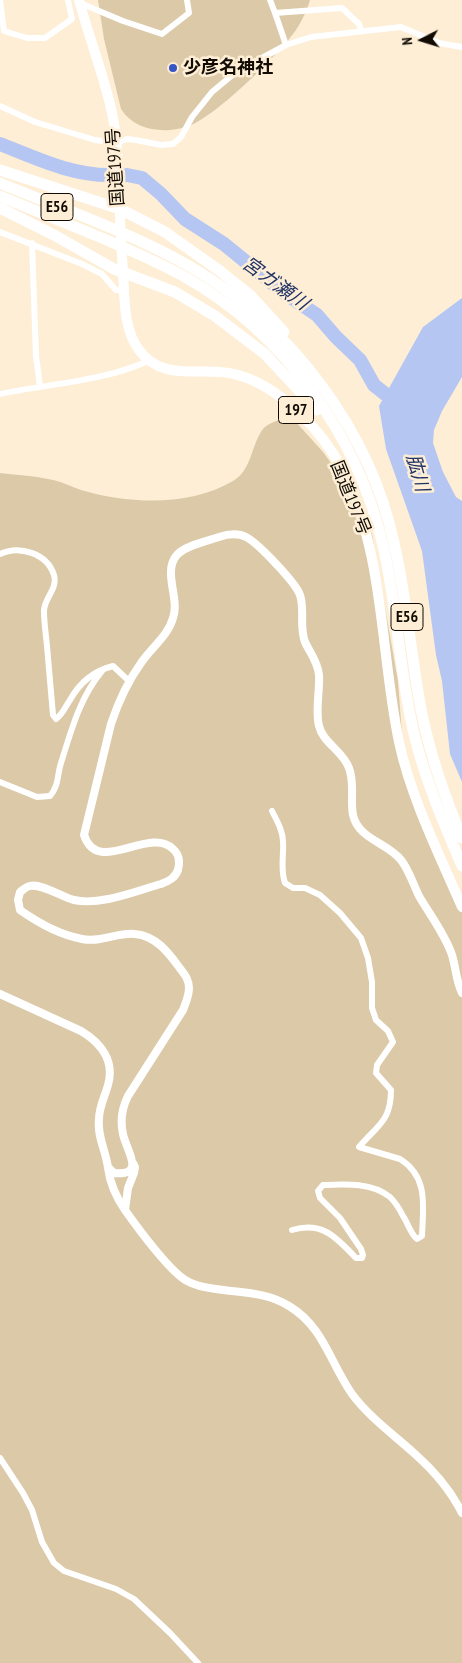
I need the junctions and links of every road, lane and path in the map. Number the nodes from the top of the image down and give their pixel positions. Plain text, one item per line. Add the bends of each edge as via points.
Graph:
1 (0, 0) edge
2 (68, 0) edge
3 (187, 0) edge
4 (270, 0) edge
5 (80, 1) edge
6 (275, 13) junction
7 (361, 30) junction
8 (286, 45) junction
9 (462, 47) edge
10 (0, 106) edge
11 (116, 143) junction
12 (0, 170) edge
13 (0, 183) edge
14 (0, 196) edge
15 (0, 208) edge
16 (120, 209) junction
17 (0, 232) edge
18 (32, 243) junction
19 (123, 273) junction
20 (124, 291) junction
21 (150, 360) junction
22 (40, 386) junction
23 (0, 394) edge
24 (333, 403) junction
25 (350, 454) junction
26 (0, 554) edge
27 (104, 668) junction
28 (130, 682) junction
29 (0, 782) edge
30 (272, 811) dead end
31 (462, 838) edge
32 (462, 866) edge
33 (462, 907) edge
34 (462, 993) edge
35 (0, 994) edge
36 (133, 1163) junction
37 (108, 1167) junction
38 (125, 1210) junction
39 (292, 1230) dead end
40 (0, 1458) edge
41 (462, 1512) edge
42 (198, 1663) edge

1 - 2 street via 4,31 28,38 45,38 72,20
3 - 5 street via 189,13 162,34
4 - 6 street
5 - 11 highway, 国道197号 / 197 via 112,113
6 - 7 street via 342,8
6 - 8 street
7 - 8 street via 311,37
7 - 9 street via 401,26 439,43
8 - 11 street via 236,72 212,92 173,144 127,139
10 - 11 street via 44,124
11 - 16 highway, 国道197号 / 197
12 - 16 highway
13 - 24 highway, E56 via 132,238 191,267 261,319 289,346
14 - 25 highway, E56 via 131,250 211,293 254,328 301,376
15 - 19 highway
16 - 19 highway, 国道197号 / 197
16 - 24 highway via 165,232 250,295 302,352
17 - 18 street
18 - 20 street via 102,274 116,290
18 - 22 street
19 - 20 highway, 国道197号 / 197
19 - 25 highway via 175,292 244,337 316,409
20 - 21 highway, 国道197号 / 197 via 126,322 131,336 140,352
21 - 22 street via 90,379
21 - 33 highway, 国道197号 / 197 via 179,372 230,373 250,378 295,409 319,434 342,470 359,511 374,566 400,744 416,798
22 - 23 street
24 - 31 highway, E56 via 366,462 386,511 402,582 426,734
25 - 32 highway, E56 via 365,488 383,546 415,737 437,806
26 - 27 street via 22,550 36,555 53,573 55,583 44,610 56,720 88,676
27 - 28 street via 113,666
27 - 29 street via 77,715 50,796 37,797
28 - 34 street via 174,617 171,564 176,556 182,550 225,535 237,534 254,542 299,591 302,630 319,674 319,727 348,767 353,815 358,826 402,861 448,944
28 - 36 street via 111,724 84,835 93,849 102,852 155,842 168,844 177,852 180,864 176,874 161,884 100,900 73,900 36,886 20,892 18,900 20,910 70,936 85,940 134,933 149,937 169,952 187,978 188,998 183,1010 123,1108 123,1135
30 - 39 street via 283,841 282,875 285,883 320,895 361,938 372,982 372,1008 376,1020 393,1042 377,1065 376,1073 391,1090 386,1119 359,1147 400,1159 413,1169 421,1186 424,1206 422,1236 418,1239 391,1198 380,1191 346,1183 323,1184 318,1191 320,1198 340,1218 361,1249 362,1258 356,1258 328,1232 314,1227
35 - 37 street via 82,1031 103,1049 110,1072 99,1131
36 - 37 street via 123,1173
36 - 38 street via 134,1173
37 - 38 street via 117,1198
38 - 41 street via 186,1281 273,1298 304,1317 316,1329 340,1376 364,1409 417,1456
40 - 42 street via 23,1492 44,1547 54,1562 64,1571 134,1598

